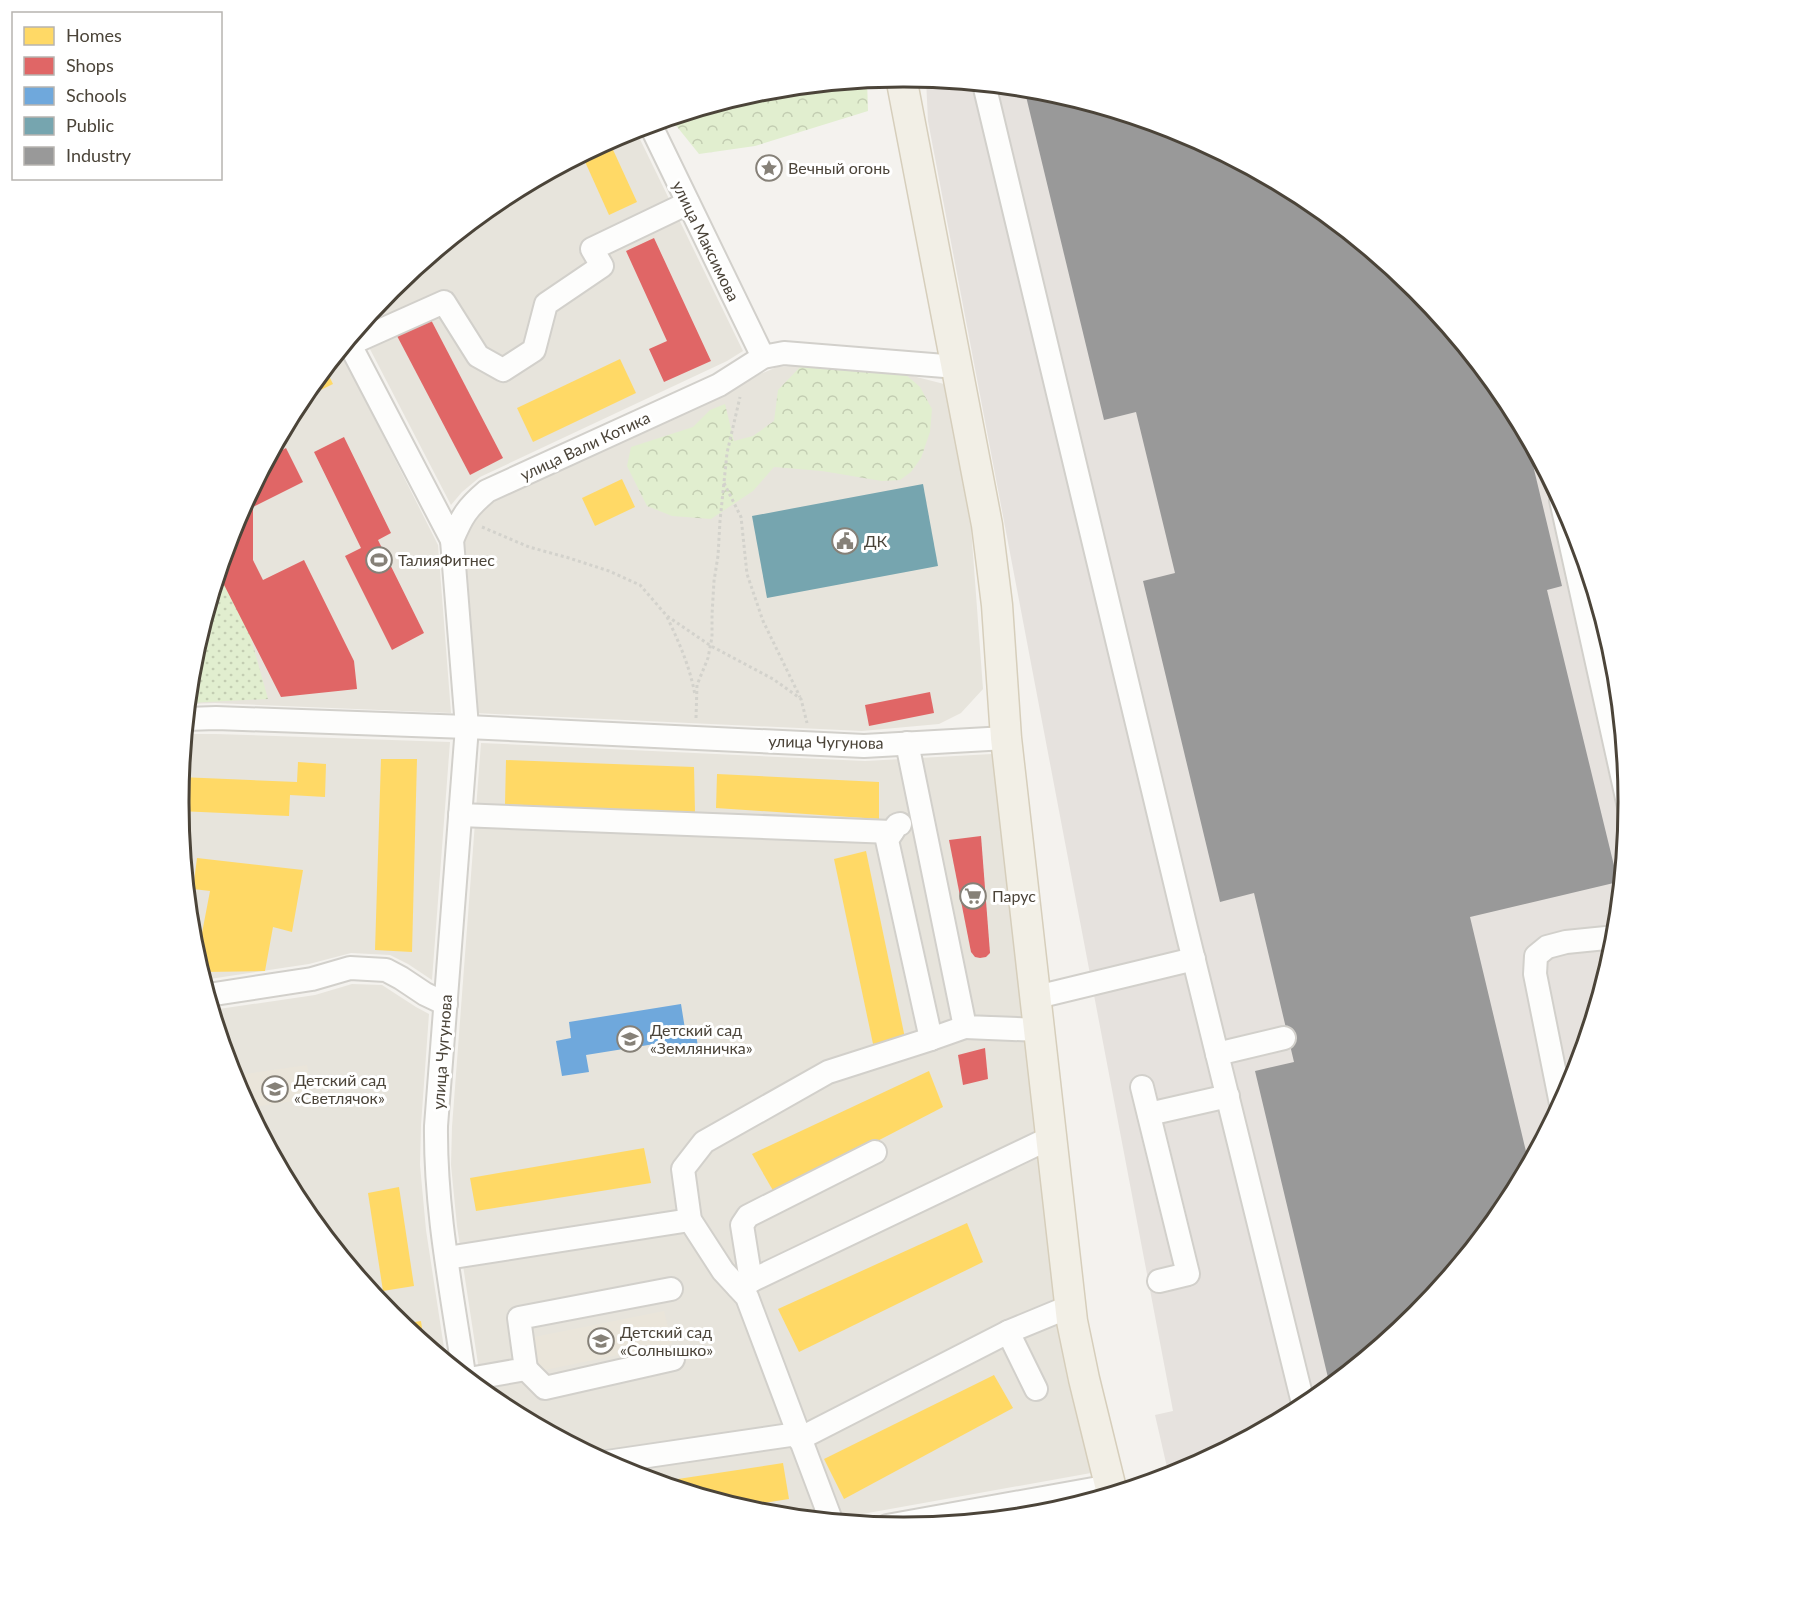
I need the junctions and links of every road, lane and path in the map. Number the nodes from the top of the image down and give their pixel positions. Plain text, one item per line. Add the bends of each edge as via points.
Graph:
1 (903, 87) edge
2 (986, 92) edge
3 (654, 132) edge
4 (688, 203) junction
5 (361, 337) edge
6 (352, 348) edge
7 (763, 357) junction
8 (957, 367) junction
9 (737, 373) junction
10 (724, 483) junction
11 (461, 517) junction
12 (452, 540) junction
13 (1572, 547) edge
14 (668, 616) junction
15 (711, 646) junction
16 (801, 699) junction
17 (696, 703) junction
18 (194, 719) edge
19 (467, 727) junction
20 (695, 738) junction
21 (1006, 738) junction
22 (809, 743) junction
23 (907, 743) junction
24 (1617, 751) edge
25 (460, 815) junction
26 (922, 819) junction
27 (892, 832) junction
28 (1605, 938) edge
29 (1194, 959) junction
30 (215, 994) edge
31 (1037, 997) junction
32 (446, 1004) junction
33 (965, 1027) junction
34 (1040, 1030) junction
35 (1284, 1038) dead end
36 (931, 1039) junction
37 (1217, 1054) junction
38 (1142, 1087) dead end
39 (1557, 1091) edge
40 (1227, 1096) junction
41 (1149, 1114) junction
42 (1052, 1137) junction
43 (875, 1152) dead end
44 (690, 1220) junction
45 (447, 1258) junction
46 (1158, 1281) dead end
47 (745, 1284) junction
48 (671, 1289) dead end
49 (1071, 1306) junction
50 (1008, 1332) junction
51 (673, 1359) dead end
52 (462, 1364) edge
53 (526, 1369) junction
54 (479, 1377) edge
55 (1036, 1389) dead end
56 (1301, 1397) edge
57 (798, 1436) junction
58 (623, 1460) edge
59 (1110, 1486) edge
60 (1091, 1492) edge
61 (828, 1513) edge
62 (957, 1514) edge

1 - 8 main road
2 - 29 street
3 - 4 street, улица Максимова
4 - 5 street via 592,249 602,266 546,303 534,350 503,370 478,356 444,302
4 - 7 street, улица Максимова
6 - 12 street
7 - 8 street, улица Вали Котика via 784,353
7 - 9 street, улица Вали Котика
8 - 21 main road via 987,525
9 - 10 path via 743,384
9 - 11 street, улица Вали Котика via 719,385 487,491
10 - 15 path
10 - 16 path via 741,517 747,574 763,621
11 - 12 street, улица Вали Котика
11 - 14 path via 529,547 609,571 640,585
12 - 19 street, улица Чугунова
13 - 24 street
14 - 15 path
14 - 17 path via 684,654
15 - 16 path via 773,679
15 - 17 path via 697,685
16 - 22 path
17 - 20 path
18 - 19 street, улица Чугунова
19 - 20 street, улица Чугунова
19 - 25 street, улица Чугунова
20 - 22 street, улица Чугунова
21 - 23 street, улица Чугунова
21 - 31 main road
22 - 23 street, улица Чугунова
23 - 26 street
25 - 27 street
25 - 32 street, улица Чугунова
26 - 27 street via 897,825
26 - 33 street
27 - 36 street via 887,840
28 - 39 street via 1566,942 1547,947 1536,956 1535,974
29 - 31 street
29 - 37 street
30 - 32 street via 312,979 350,968 386,970
31 - 34 main road
32 - 45 street, улица Чугунова via 436,1165
33 - 34 street
33 - 36 street
34 - 42 main road
35 - 37 street
36 - 44 street via 828,1072 704,1142 683,1169
37 - 40 street
38 - 41 street
40 - 41 street
40 - 56 street
41 - 46 street via 1188,1274
42 - 47 street
42 - 49 main road
43 - 47 street via 748,1216 742,1225
44 - 45 street
44 - 47 street via 723,1271
45 - 52 street, улица Чугунова
47 - 57 street
48 - 53 street via 519,1318
49 - 50 street
49 - 59 main road
50 - 55 street
50 - 57 street
51 - 53 street via 545,1388
53 - 54 street
57 - 58 street
57 - 61 street
60 - 62 street

